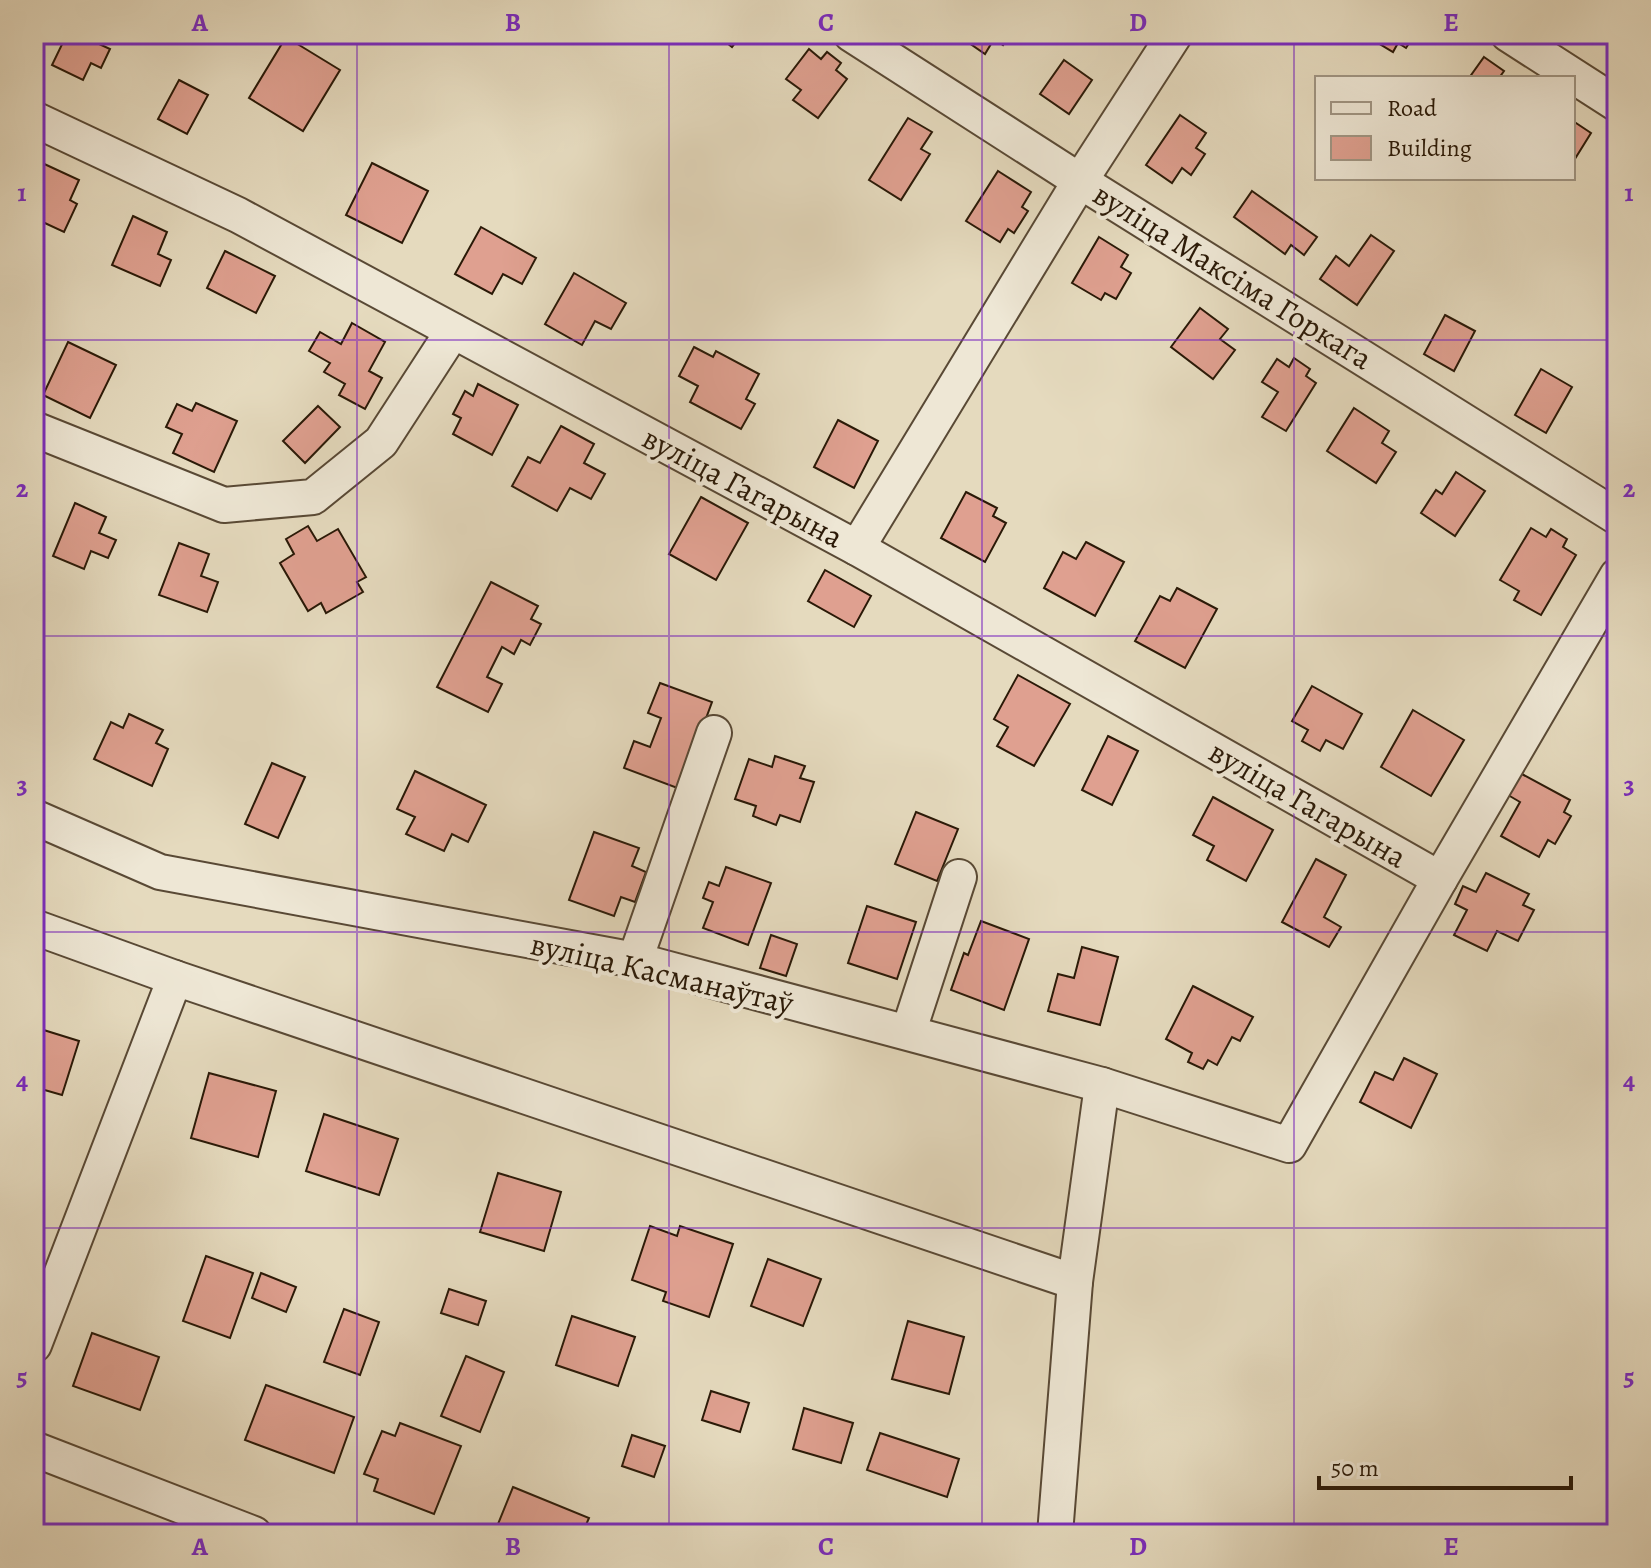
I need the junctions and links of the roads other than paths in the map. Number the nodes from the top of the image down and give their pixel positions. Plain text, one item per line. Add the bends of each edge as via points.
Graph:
1 (851, 34) edge
2 (1175, 34) edge
3 (1508, 34) edge
4 (1573, 76) edge
5 (1575, 77) edge
6 (1617, 104) edge
7 (34, 119) edge
8 (1080, 181) junction
9 (453, 331) junction
10 (34, 429) edge
11 (1617, 517) edge
12 (857, 548) junction
13 (1617, 576) edge
14 (714, 733) dead end
15 (34, 817) edge
16 (959, 877) dead end
17 (1440, 879) junction
18 (34, 927) edge
19 (635, 960) junction
20 (175, 978) junction
21 (913, 1018) dead end
22 (1102, 1085) junction
23 (1075, 1282) junction
24 (34, 1345) edge
25 (34, 1449) edge
26 (254, 1534) edge
27 (1055, 1534) edge

1 - 8 street, вуліца Максіма Горкага
2 - 8 street
3 - 4 street
5 - 6 street
7 - 9 street, вуліца Гагарына via 238,215
8 - 11 street, вуліца Максіма Горкага
8 - 12 street
9 - 10 street via 381,442 313,497 224,505
9 - 12 street, вуліца Гагарына
12 - 17 street, вуліца Гагарына
13 - 17 street
14 - 19 street
15 - 19 street, вуліца Касманаўтаў via 160,872
16 - 21 street
17 - 22 street, вуліца Касманаўтаў via 1289,1145
18 - 20 street
19 - 22 street, вуліца Касманаўтаў
20 - 23 street
20 - 24 street
22 - 23 street
23 - 27 street
25 - 26 street

